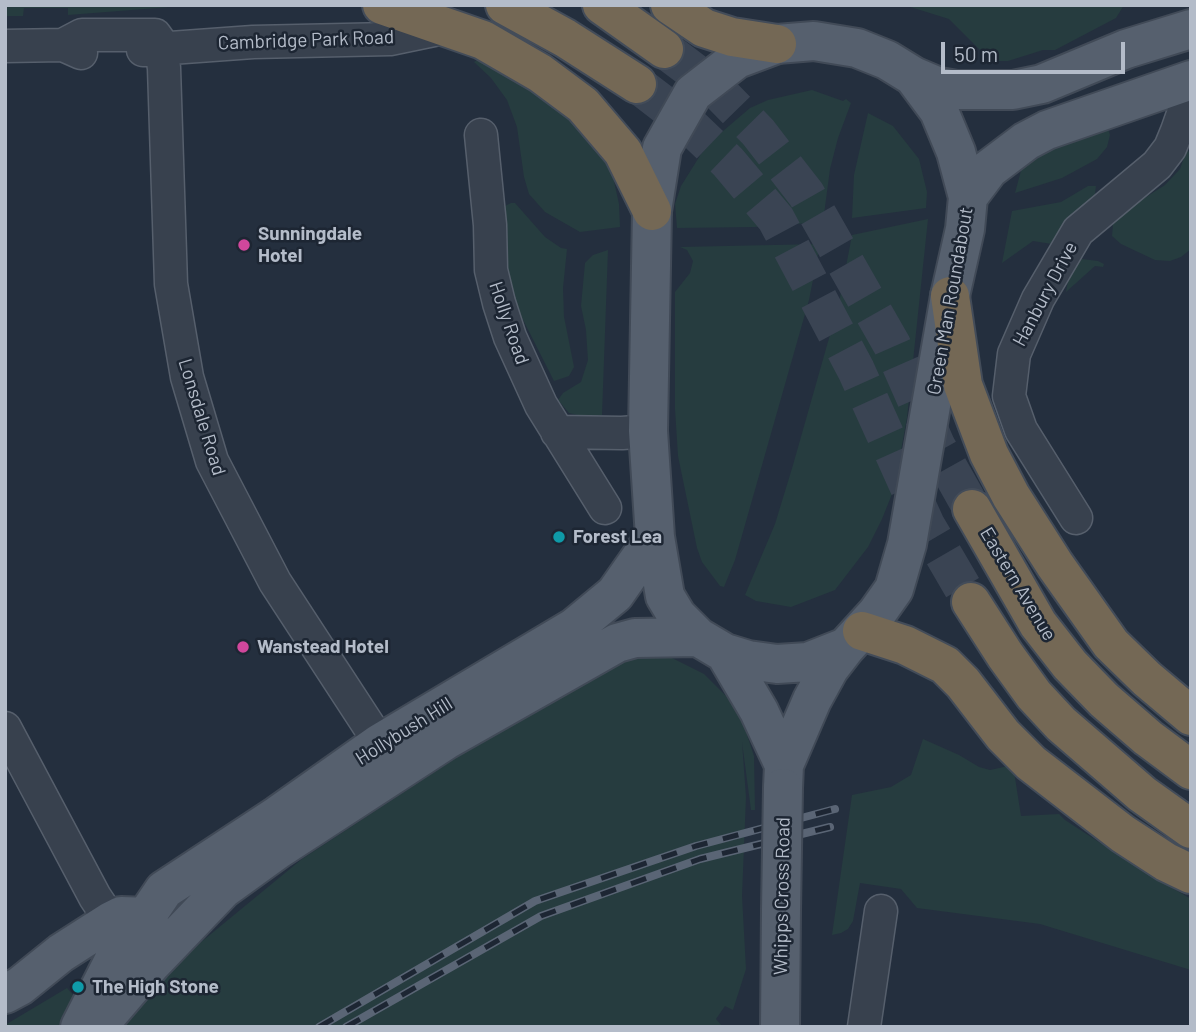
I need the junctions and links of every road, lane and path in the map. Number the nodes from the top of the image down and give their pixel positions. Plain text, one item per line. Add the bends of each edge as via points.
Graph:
1 (382, 5) edge
2 (505, 5) edge
3 (602, 5) edge
4 (670, 5) edge
5 (1168, 24) edge
6 (448, 27) junction
7 (777, 44) junction
8 (5, 46) edge
9 (162, 48) junction
10 (664, 49) tunnel mouth
11 (913, 76) junction
12 (637, 84) tunnel mouth
13 (1182, 87) edge
14 (491, 154) dead end
15 (968, 197) junction
16 (652, 211) junction
17 (950, 296) junction
18 (648, 431) junction
19 (557, 432) junction
20 (605, 508) dead end
21 (972, 509) tunnel mouth
22 (1076, 518) dead end
23 (656, 537) junction
24 (971, 602) tunnel mouth
25 (854, 639) junction
26 (712, 645) junction
27 (1191, 716) edge
28 (5, 727) edge
29 (380, 743) junction
30 (1191, 770) edge
31 (783, 776) junction
32 (1191, 829) edge
33 (1191, 874) edge
34 (223, 889) junction
35 (881, 911) dead end
36 (125, 928) junction
37 (13, 990) edge
38 (80, 1027) edge
39 (98, 1027) edge
40 (780, 1027) edge
41 (864, 1027) edge

1 - 6 highway
2 - 12 highway
3 - 10 highway
4 - 7 highway via 704,28
5 - 11 main road via 1042,83 1013,90 956,90
5 - 13 main road
6 - 9 street, Cambridge Park Road via 390,39
6 - 16 highway via 484,40 583,105 623,152
7 - 11 main road, Green Man Roundabout via 814,41 857,48
7 - 16 main road, Green Man Roundabout via 737,59 693,93 662,148
8 - 9 street, Cambridge Park Road via 63,45 82,35 155,35
9 - 29 street, Lonsdale Road via 171,284 187,377 212,461 275,582
11 - 15 main road, Green Man Roundabout via 939,111
13 - 15 main road via 1047,130 989,169
13 - 22 street, Hanbury Drive via 1170,124 1175,136 1170,148 1157,165 1078,231 1038,299 1014,354 1009,396 1021,430
14 - 19 street, Holly Road via 491,270 510,338
15 - 17 main road, Green Man Roundabout
16 - 18 main road, Green Man Roundabout
17 - 25 main road, Green Man Roundabout via 907,544 894,589
17 - 27 highway via 963,385 989,454 1011,496 1111,644
18 - 19 street
18 - 23 main road, Green Man Roundabout
19 - 20 street, Holly Road
21 - 30 highway, Eastern Avenue via 1038,624 1070,665 1104,701
23 - 26 main road, Green Man Roundabout via 665,597 677,616
23 - 29 main road, Hollybush Hill via 615,594 575,627
24 - 32 highway via 1034,695 1061,724 1142,794
25 - 26 main road, Green Man Roundabout via 808,662 777,664
25 - 31 main road, Whipps Cross Road via 823,679
25 - 33 highway via 905,645 945,665 1031,763 1122,834
26 - 31 main road, Whipps Cross Road via 759,711
26 - 34 main road, Hollybush Hill via 635,638 617,643 446,740
28 - 36 street via 95,897
29 - 36 main road, Hollybush Hill via 164,890
31 - 40 main road, Whipps Cross Road, bridge
34 - 36 main road, Hollybush Hill
34 - 39 main road, Hollybush Hill
35 - 41 street
36 - 37 main road
36 - 38 main road, Hollybush Hill

